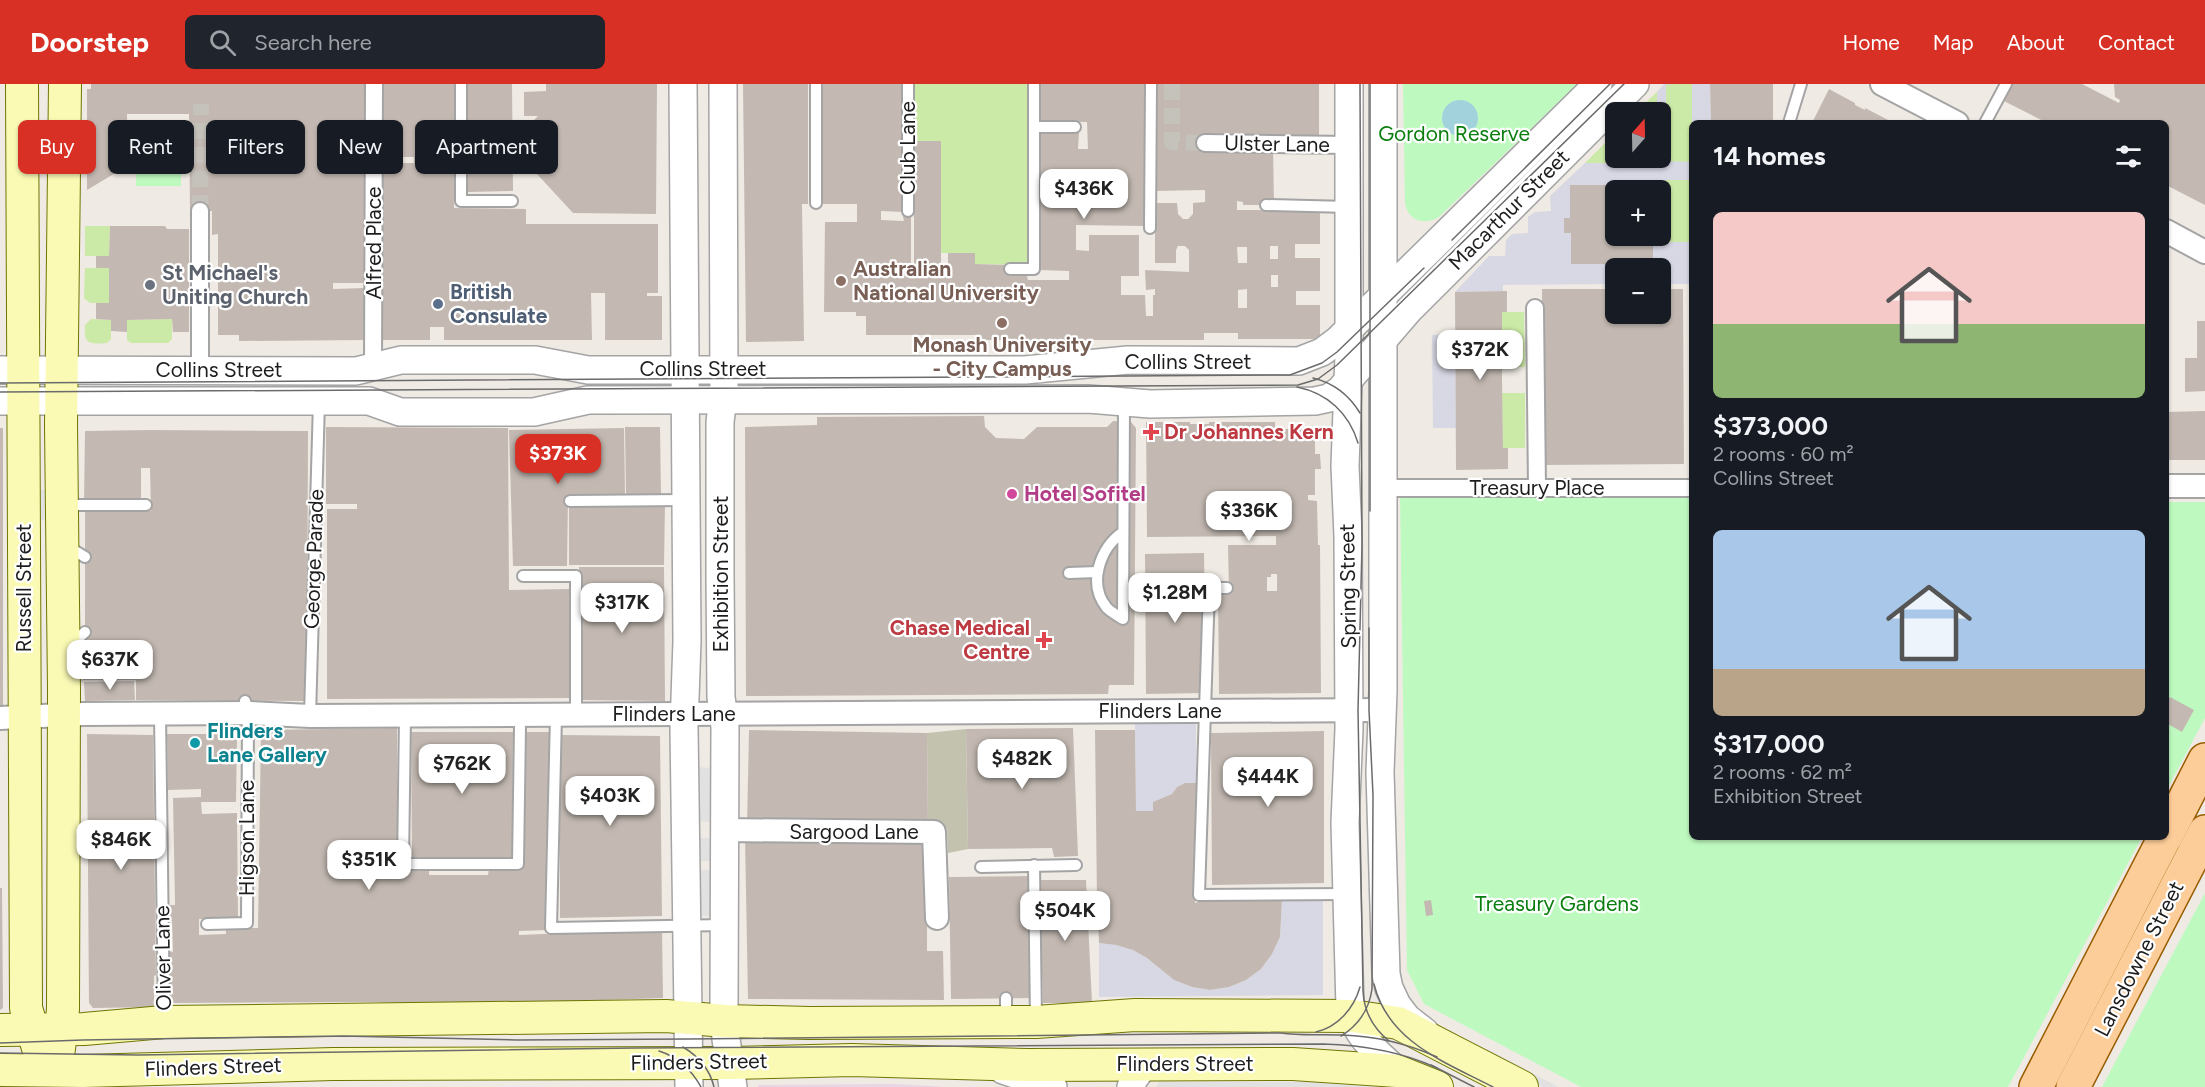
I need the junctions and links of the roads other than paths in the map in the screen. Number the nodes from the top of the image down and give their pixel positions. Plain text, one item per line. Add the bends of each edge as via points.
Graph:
1 (22, 84) edge
2 (65, 84) edge
3 (374, 84) edge
4 (461, 84) edge
5 (683, 84) edge
6 (723, 84) edge
7 (816, 84) edge
8 (908, 84) edge
9 (1034, 84) edge
10 (1151, 84) edge
11 (1349, 84) edge
12 (1383, 84) edge
13 (1598, 84) edge
14 (1635, 84) edge
15 (1801, 84) edge
16 (1882, 84) edge
17 (2006, 84) edge
18 (1790, 120) edge
19 (1951, 120) edge
20 (1987, 120) edge
21 (1034, 127) junction
22 (1075, 127) dead end
23 (1204, 143) tunnel mouth
24 (1348, 145) junction
25 (512, 201) dead end
26 (816, 203) dead end
27 (1266, 205) dead end
28 (1349, 207) junction
29 (200, 211) tunnel mouth
30 (908, 211) dead end
31 (1381, 217) junction
32 (1150, 228) dead end
33 (2169, 233) edge
34 (1433, 246) junction
35 (2205, 252) edge
36 (1010, 269) dead end
37 (1383, 296) junction
38 (1535, 308) dead end
39 (1349, 329) junction
40 (1384, 338) junction
41 (373, 367) junction
42 (724, 369) junction
43 (11, 370) edge
44 (63, 370) junction
45 (200, 370) junction
46 (684, 370) junction
47 (1348, 381) junction
48 (724, 400) junction
49 (11, 401) edge
50 (62, 401) junction
51 (319, 401) junction
52 (685, 401) junction
53 (1124, 403) junction
54 (1294, 403) junction
55 (1347, 423) junction
56 (23, 471) junction
57 (61, 471) junction
58 (2169, 486) edge
59 (2205, 486) edge
60 (1383, 488) junction
61 (1537, 488) junction
62 (1689, 488) edge
63 (685, 500) junction
64 (570, 501) dead end
65 (62, 505) junction
66 (146, 505) dead end
67 (1123, 532) junction
68 (24, 542) junction
69 (73, 550) junction
70 (1097, 572) junction
71 (1069, 573) dead end
72 (686, 575) junction
73 (524, 576) dead end
74 (720, 576) junction
75 (1227, 588) dead end
76 (687, 641) junction
77 (721, 642) junction
78 (247, 707) junction
79 (1349, 710) junction
80 (1382, 710) junction
81 (1206, 711) junction
82 (160, 714) junction
83 (685, 714) junction
84 (725, 714) junction
85 (63, 715) junction
86 (566, 715) junction
87 (310, 716) junction
88 (405, 716) junction
89 (12, 718) edge
90 (520, 727) dead end
91 (2205, 760) edge
92 (25, 801) junction
93 (63, 801) junction
94 (687, 830) junction
95 (723, 830) junction
96 (2169, 830) edge
97 (2205, 832) edge
98 (2164, 840) edge
99 (374, 864) dead end
100 (404, 864) junction
101 (1034, 865) junction
102 (1076, 865) dead end
103 (981, 867) dead end
104 (1347, 894) junction
105 (937, 918) dead end
106 (207, 924) dead end
107 (687, 925) junction
108 (724, 925) junction
109 (2114, 935) junction
110 (2143, 950) junction
111 (62, 981) junction
112 (26, 982) junction
113 (1016, 1014) junction
114 (1352, 1016) junction
115 (688, 1017) junction
116 (725, 1021) junction
117 (164, 1022) junction
118 (46, 1029) junction
119 (0, 1030) edge
120 (1451, 1050) junction
121 (968, 1063) junction
122 (0, 1070) edge
123 (1397, 1071) junction
124 (1138, 1076) edge
125 (55, 1079) edge
126 (689, 1079) edge
127 (732, 1079) edge
128 (1053, 1087) edge
129 (1437, 1087) edge
130 (1522, 1087) edge
131 (2036, 1087) edge
132 (2073, 1087) edge

1 - 43 main road, Russell Street
2 - 44 main road, Russell Street
3 - 41 street, Alfred Place
4 - 25 lane via 461,201
5 - 46 street, Exhibition Street
6 - 42 street, Exhibition Street
7 - 26 lane
8 - 30 lane, Club Lane
9 - 21 lane
10 - 32 lane
11 - 24 street, Spring Street
12 - 31 street, Spring Street
13 - 34 street, Macarthur Street
14 - 40 street, Macarthur Street
15 - 18 lane
16 - 19 street
17 - 20 lane
21 - 22 lane
21 - 36 lane via 1034,269
23 - 24 street, Ulster Lane
24 - 28 street, Spring Street
27 - 28 lane
28 - 39 street, Spring Street
29 - 45 street
31 - 34 street via 1387,239 1397,248 1418,253
31 - 37 street, Spring Street
33 - 35 street
34 - 37 street, Macarthur Street
37 - 39 street, Collins Street
37 - 40 street, Spring Street
38 - 61 street
39 - 42 street, Collins Street via 1322,352 1299,361 1128,360 1025,370
39 - 47 street, Spring Street
40 - 47 street, Collins Street
40 - 60 street, Spring Street
41 - 45 street, Collins Street via 356,371
41 - 46 street, Collins Street via 402,360 535,360 588,370
42 - 46 street, Collins Street
42 - 48 street, Exhibition Street
43 - 44 street, Collins Street
43 - 49 main road, Russell Street
44 - 45 street, Collins Street
44 - 50 main road, Russell Street
46 - 52 street, Exhibition Street
47 - 54 street, Collins Street via 1329,398
47 - 55 street, Spring Street
48 - 52 street, Collins Street
48 - 53 street, Collins Street via 1088,399
48 - 74 street, Exhibition Street via 720,422
49 - 50 street, Collins Street
49 - 56 main road, Russell Street
50 - 51 street, Collins Street
50 - 57 main road, Russell Street
51 - 52 street, Collins Street via 369,401 400,412 534,412 588,400
51 - 87 lane, George Parade
52 - 63 street, Exhibition Street
53 - 54 street, Collins Street
53 - 67 lane
54 - 55 street, Collins Street via 1335,405 1344,412
55 - 79 street, Spring Street
56 - 57 main road
56 - 68 main road, Russell Street
57 - 65 main road, Russell Street
58 - 59 street
60 - 61 street, Treasury Place
60 - 80 street, Spring Street
61 - 62 street, Treasury Place
63 - 64 lane
63 - 72 street, Exhibition Street
65 - 66 lane
65 - 69 main road, Russell Street
67 - 70 lane via 1102,556
67 - 70 lane via 1123,619 1107,608 1099,591
68 - 69 main road
68 - 89 main road, Russell Street
69 - 85 main road, Russell Street via 74,642
70 - 71 lane
72 - 74 street
72 - 76 street, Exhibition Street
73 - 86 lane via 576,576
74 - 77 street, Exhibition Street
75 - 81 lane via 1207,588
76 - 77 street
76 - 83 street, Exhibition Street
77 - 84 street, Exhibition Street via 721,697
78 - 82 street, Flinders Lane
78 - 87 street, Flinders Lane
78 - 106 lane, Higson Lane via 247,923
79 - 80 street, Flinders Lane
79 - 81 street, Flinders Lane
79 - 104 street, Spring Street
80 - 120 street, Spring Street via 1380,772 1387,981 1407,1018
81 - 84 street, Flinders Lane
81 - 104 lane via 1199,895
82 - 85 street, Flinders Lane
82 - 117 lane, Oliver Lane
83 - 84 street, Flinders Lane
83 - 86 street, Flinders Lane
83 - 94 street, Exhibition Street
84 - 95 street, Exhibition Street
85 - 89 street, Flinders Lane
85 - 93 main road, Russell Street
86 - 88 street, Flinders Lane
86 - 107 lane via 551,928
87 - 88 street, Flinders Lane
88 - 100 lane
89 - 92 main road, Russell Street
90 - 100 lane via 518,864
91 - 96 main road, Lansdowne Street
92 - 93 main road
92 - 112 main road, Russell Street
93 - 111 main road, Russell Street
94 - 95 street
94 - 107 street, Exhibition Street
95 - 105 street, Sargood Lane via 934,832
95 - 108 street, Exhibition Street
97 - 110 main road, Lansdowne Street
98 - 109 main road, Lansdowne Street
99 - 100 lane
101 - 102 lane
101 - 103 lane
101 - 113 lane
104 - 114 street, Spring Street
107 - 108 lane
107 - 115 street, Exhibition Street
108 - 116 street, Exhibition Street
109 - 110 main road
109 - 131 main road, Lansdowne Street
110 - 132 main road, Lansdowne Street
111 - 112 main road
111 - 118 main road, Russell Street
112 - 118 main road, Russell Street via 26,1008
113 - 114 main road, Flinders Street
113 - 116 main road, Flinders Street via 810,1023
114 - 120 main road, Flinders Street via 1398,1023
114 - 123 street, Spring Street via 1367,1042
115 - 116 main road, Flinders Street
115 - 117 main road, Flinders Street
115 - 126 street, Exhibition Street
116 - 127 street, Exhibition Street
117 - 118 main road, Flinders Street
118 - 119 main road, Flinders Street
118 - 125 main road, Russell Street
120 - 130 main road, Flinders Street
121 - 124 main road, Flinders Street
121 - 127 main road, Flinders Street via 898,1060
121 - 128 street
122 - 125 main road, Flinders Street
123 - 124 main road, Flinders Street via 1293,1064
123 - 129 main road, Flinders Street
125 - 126 main road, Flinders Street via 333,1064
126 - 127 main road, Flinders Street

